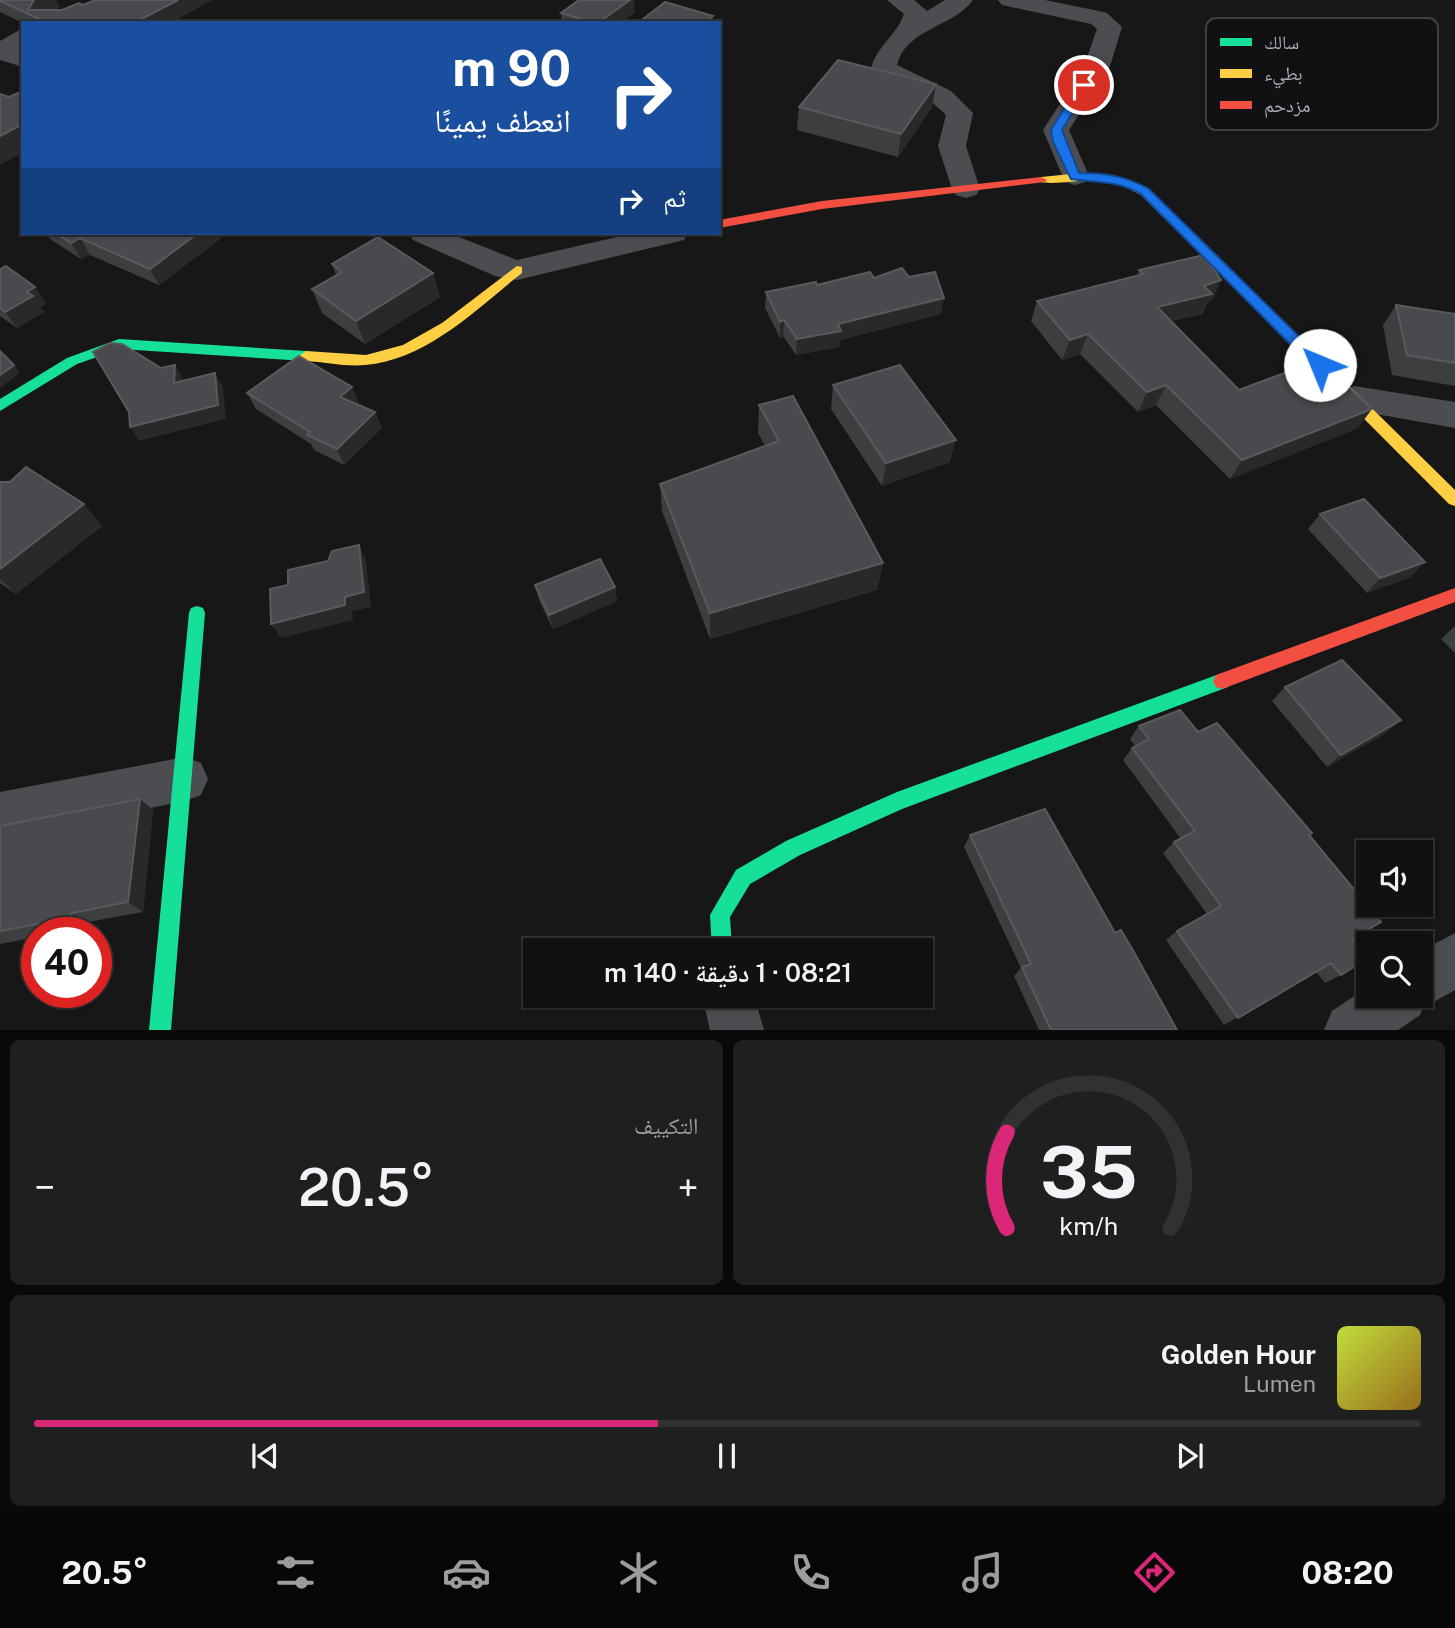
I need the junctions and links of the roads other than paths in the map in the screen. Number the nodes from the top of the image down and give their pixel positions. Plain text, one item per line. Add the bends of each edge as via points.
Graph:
1 (899, 0) edge
2 (961, 0) edge
3 (1010, 0) edge
4 (908, 33) junction
5 (21, 37) edge
6 (21, 59) edge
7 (1075, 176) junction
8 (966, 189) junction
9 (721, 224) edge
10 (429, 235) edge
11 (665, 235) edge
12 (517, 270) junction
13 (1354, 399) junction
14 (0, 406) edge
15 (1455, 415) edge
16 (1455, 500) edge
17 (1455, 595) edge
18 (197, 613) dead end
19 (185, 779) junction
20 (0, 816) edge
21 (721, 938) edge
22 (1455, 959) edge
23 (1433, 974) edge
24 (731, 1008) edge
25 (1383, 1008) edge
26 (160, 1030) edge
27 (737, 1030) edge
28 (1350, 1030) edge

1 - 4 street via 916,12
2 - 4 street
3 - 7 street via 1098,18 1110,27 1097,66 1056,130
4 - 8 street via 885,57 884,68 942,97 960,113 952,146
5 - 6 street via 6,48 8,54
7 - 8 street
7 - 13 street via 1106,177 1145,192
8 - 9 street via 821,205
10 - 12 street
11 - 12 street
12 - 14 street via 411,349 389,358 119,344 96,348
13 - 15 street
13 - 16 street
17 - 21 street via 897,801 793,848 744,877 720,915
18 - 19 street
19 - 20 street
19 - 26 street
22 - 23 street
24 - 27 street
25 - 28 street

